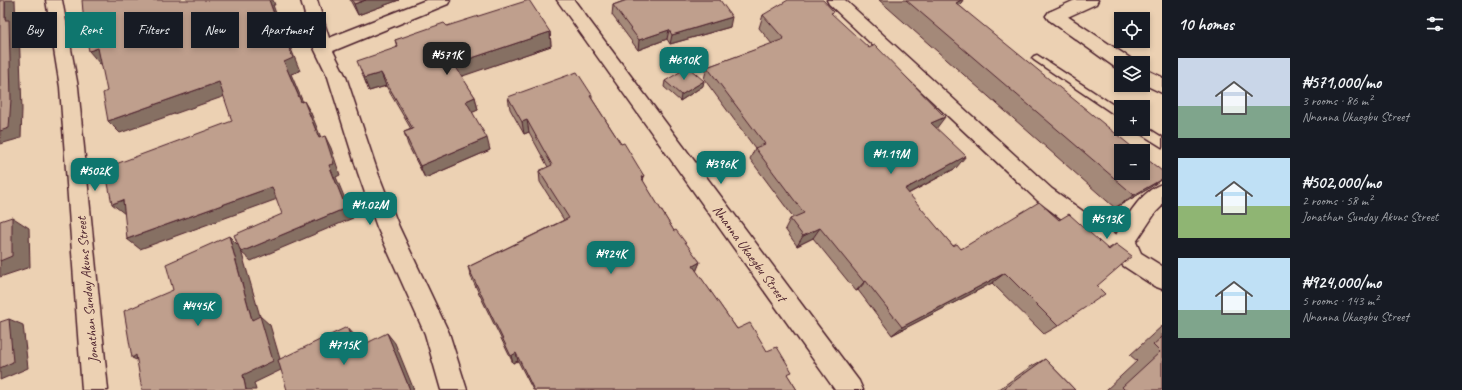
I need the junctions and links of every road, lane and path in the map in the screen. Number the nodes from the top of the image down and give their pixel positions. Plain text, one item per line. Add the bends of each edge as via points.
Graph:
1 (54, 0) edge
2 (309, 0) edge
3 (442, 0) edge
4 (565, 0) edge
5 (835, 0) edge
6 (1090, 0) edge
7 (312, 12) edge
8 (1055, 16) joint
9 (326, 47) edge
10 (323, 48) edge
11 (1114, 57) edge
12 (1037, 58) dead end
13 (1150, 79) edge
14 (1162, 86) edge
15 (1114, 110) edge
16 (1150, 135) edge
17 (1162, 143) edge
18 (1162, 193) edge
19 (1133, 260) junction
20 (1162, 279) edge
21 (96, 390) edge
22 (454, 390) edge
23 (850, 390) edge

1 - 21 street, Jonathan Sunday Akuns Street via 69,86
2 - 7 street
3 - 9 street
4 - 23 street, Nnanna Ukaegbu Street
5 - 19 street via 1045,195
6 - 8 street
8 - 11 main road
10 - 22 street via 337,77 388,227 437,333
12 - 15 lane
13 - 14 main road
16 - 17 lane
18 - 19 street via 1148,206 1124,241
19 - 20 street

